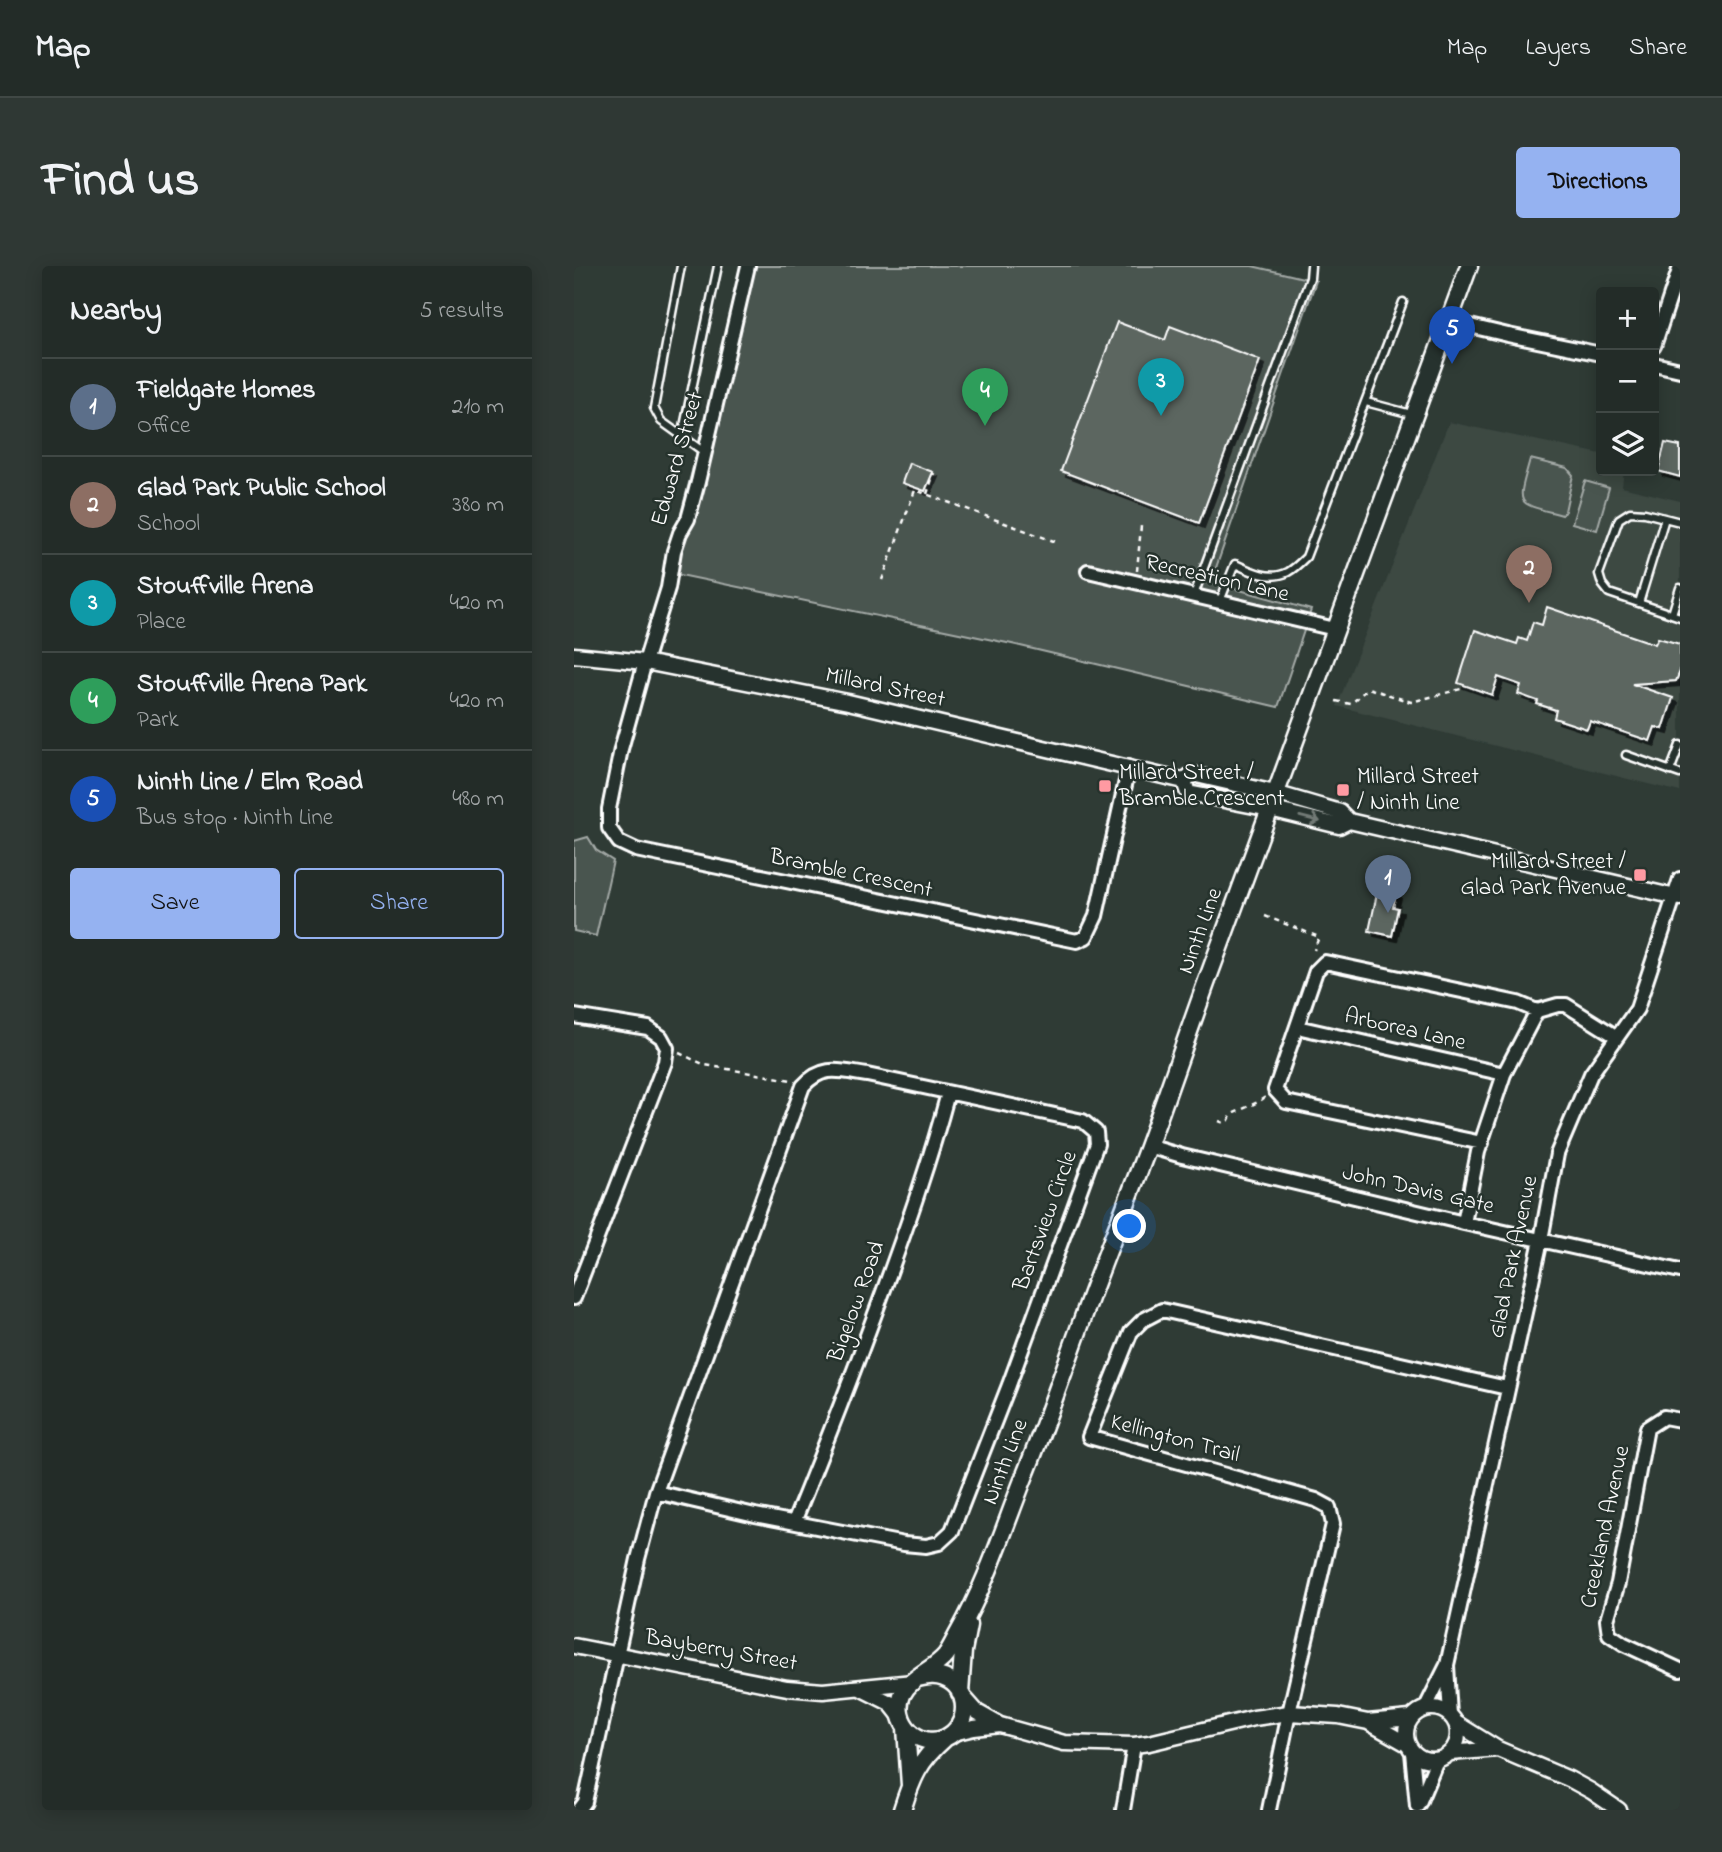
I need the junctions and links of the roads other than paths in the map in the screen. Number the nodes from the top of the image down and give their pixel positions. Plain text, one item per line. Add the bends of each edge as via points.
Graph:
1 (681, 266) edge
2 (718, 266) edge
3 (748, 266) edge
4 (1311, 266) edge
5 (1469, 266) edge
6 (1680, 267) edge
7 (1403, 302) dead end
8 (1449, 321) junction
9 (1659, 331) edge
10 (1596, 353) edge
11 (1659, 365) edge
12 (1680, 370) edge
13 (1366, 402) junction
14 (1415, 415) junction
15 (682, 436) junction
16 (704, 453) junction
17 (1665, 518) junction
18 (1680, 522) edge
19 (1088, 571) dead end
20 (1680, 588) edge
21 (1194, 595) junction
22 (1220, 601) junction
23 (1639, 603) junction
24 (1672, 614) junction
25 (1680, 617) edge
26 (1335, 629) junction
27 (574, 655) edge
28 (645, 662) junction
29 (1680, 745) edge
30 (1626, 755) dead end
31 (1129, 767) junction
32 (1671, 771) junction
33 (1680, 774) edge
34 (1272, 801) junction
35 (1680, 879) edge
36 (1677, 898) edge
37 (1537, 1011) junction
38 (574, 1016) edge
39 (1297, 1027) junction
40 (1617, 1037) junction
41 (1504, 1074) junction
42 (948, 1093) junction
43 (1482, 1143) junction
44 (1148, 1146) junction
45 (1464, 1223) junction
46 (1541, 1240) junction
47 (1680, 1271) edge
48 (574, 1298) edge
49 (1507, 1388) junction
50 (1680, 1420) edge
51 (656, 1492) junction
52 (794, 1522) junction
53 (972, 1609) junction
54 (574, 1646) edge
55 (617, 1655) junction
56 (1447, 1665) junction
57 (1680, 1670) edge
58 (916, 1680) junction
59 (860, 1688) junction
60 (961, 1694) junction
61 (1425, 1709) junction
62 (1289, 1713) junction
63 (1410, 1718) junction
64 (1453, 1719) junction
65 (903, 1722) junction
66 (1368, 1722) junction
67 (1000, 1725) junction
68 (949, 1736) junction
69 (1134, 1745) junction
70 (1410, 1748) junction
71 (1498, 1749) junction
72 (1444, 1756) junction
73 (910, 1785) junction
74 (1417, 1808) edge
75 (581, 1809) edge
76 (902, 1810) edge
77 (1123, 1810) edge
78 (1269, 1810) edge
79 (1619, 1810) edge

1 - 15 lane via 654,408 661,421
2 - 15 lane
3 - 16 street, Edward Street
4 - 21 lane
5 - 8 main road, Ninth Line
6 - 9 street
7 - 13 lane
8 - 10 street
8 - 14 main road, Ninth Line
11 - 12 street
13 - 14 lane
13 - 22 lane via 1306,557 1289,572 1270,577 1235,564
14 - 26 main road, Ninth Line
15 - 16 lane
16 - 28 street, Edward Street
17 - 18 lane
17 - 23 lane
17 - 23 lane via 1630,512 1619,519 1599,574 1609,593
19 - 21 street, Recreation Lane
20 - 24 lane
21 - 22 street, Recreation Lane
22 - 26 street, Recreation Lane
23 - 24 lane
24 - 25 lane
26 - 34 main road, Ninth Line
27 - 28 street, Millard Street
28 - 31 street, Millard Street via 848,702
28 - 31 street, Bramble Crescent via 609,809 609,828 619,842 636,850 1077,941 1086,937 1096,916
29 - 32 lane
30 - 32 lane
31 - 34 street, Millard Street via 1184,781 1192,774
32 - 33 lane
34 - 36 street, Millard Street via 1340,812 1349,821
34 - 44 main road, Ninth Line
35 - 36 street, Glad Park Avenue
36 - 40 street, Glad Park Avenue via 1637,1009
37 - 39 street via 1518,1003 1325,962 1316,971
37 - 40 street via 1566,1005
37 - 41 street
38 - 48 street via 648,1028 667,1048
39 - 41 street, Arborea Lane
39 - 43 street via 1275,1090 1286,1102
40 - 46 street, Glad Park Avenue via 1591,1074 1557,1154
41 - 43 street
42 - 51 street, Bartsview Circle via 836,1070 812,1076 803,1086
42 - 52 street, Bigelow Road via 900,1246
42 - 52 street, Bartsview Circle via 1083,1121 1096,1132 1097,1144 953,1531 939,1543 926,1546
43 - 45 street
44 - 45 street, John Davis Gate
44 - 53 main road, Ninth Line
45 - 46 street, John Davis Gate
46 - 47 street, John Davis Gate
46 - 49 street, Glad Park Avenue
49 - 56 street, Glad Park Avenue
49 - 62 street, Kellington Trail via 1163,1310 1131,1332 1089,1437 1329,1507 1333,1524
50 - 57 street, Creekland Avenue via 1664,1417 1647,1428 1607,1620 1609,1634
51 - 52 street, Bartsview Circle
51 - 55 street
53 - 58 main road, Ninth Line via 946,1656
53 - 60 main road, Ninth Line via 962,1651
54 - 55 street, Bayberry Street
55 - 59 street, Bayberry Street via 787,1688
55 - 75 street
56 - 61 street, Glad Park Avenue
56 - 64 street, Glad Park Avenue
58 - 59 street, Bayberry Street
58 - 60 main road via 931,1675 944,1678
58 - 65 main road via 901,1697
59 - 65 street via 890,1703
60 - 67 street via 977,1712
60 - 68 main road via 965,1714
61 - 63 street
61 - 64 street via 1443,1711
62 - 66 street
62 - 69 street
62 - 78 street
63 - 66 street
63 - 70 street via 1405,1735
64 - 71 street
64 - 72 street via 1458,1739
65 - 68 main road via 922,1740
65 - 73 main road
66 - 70 street
67 - 68 street
67 - 69 street via 1064,1743
68 - 73 main road via 929,1753
69 - 77 street
70 - 72 street via 1424,1759
70 - 74 street
71 - 72 street
71 - 79 street via 1569,1779
72 - 74 street
73 - 76 main road

